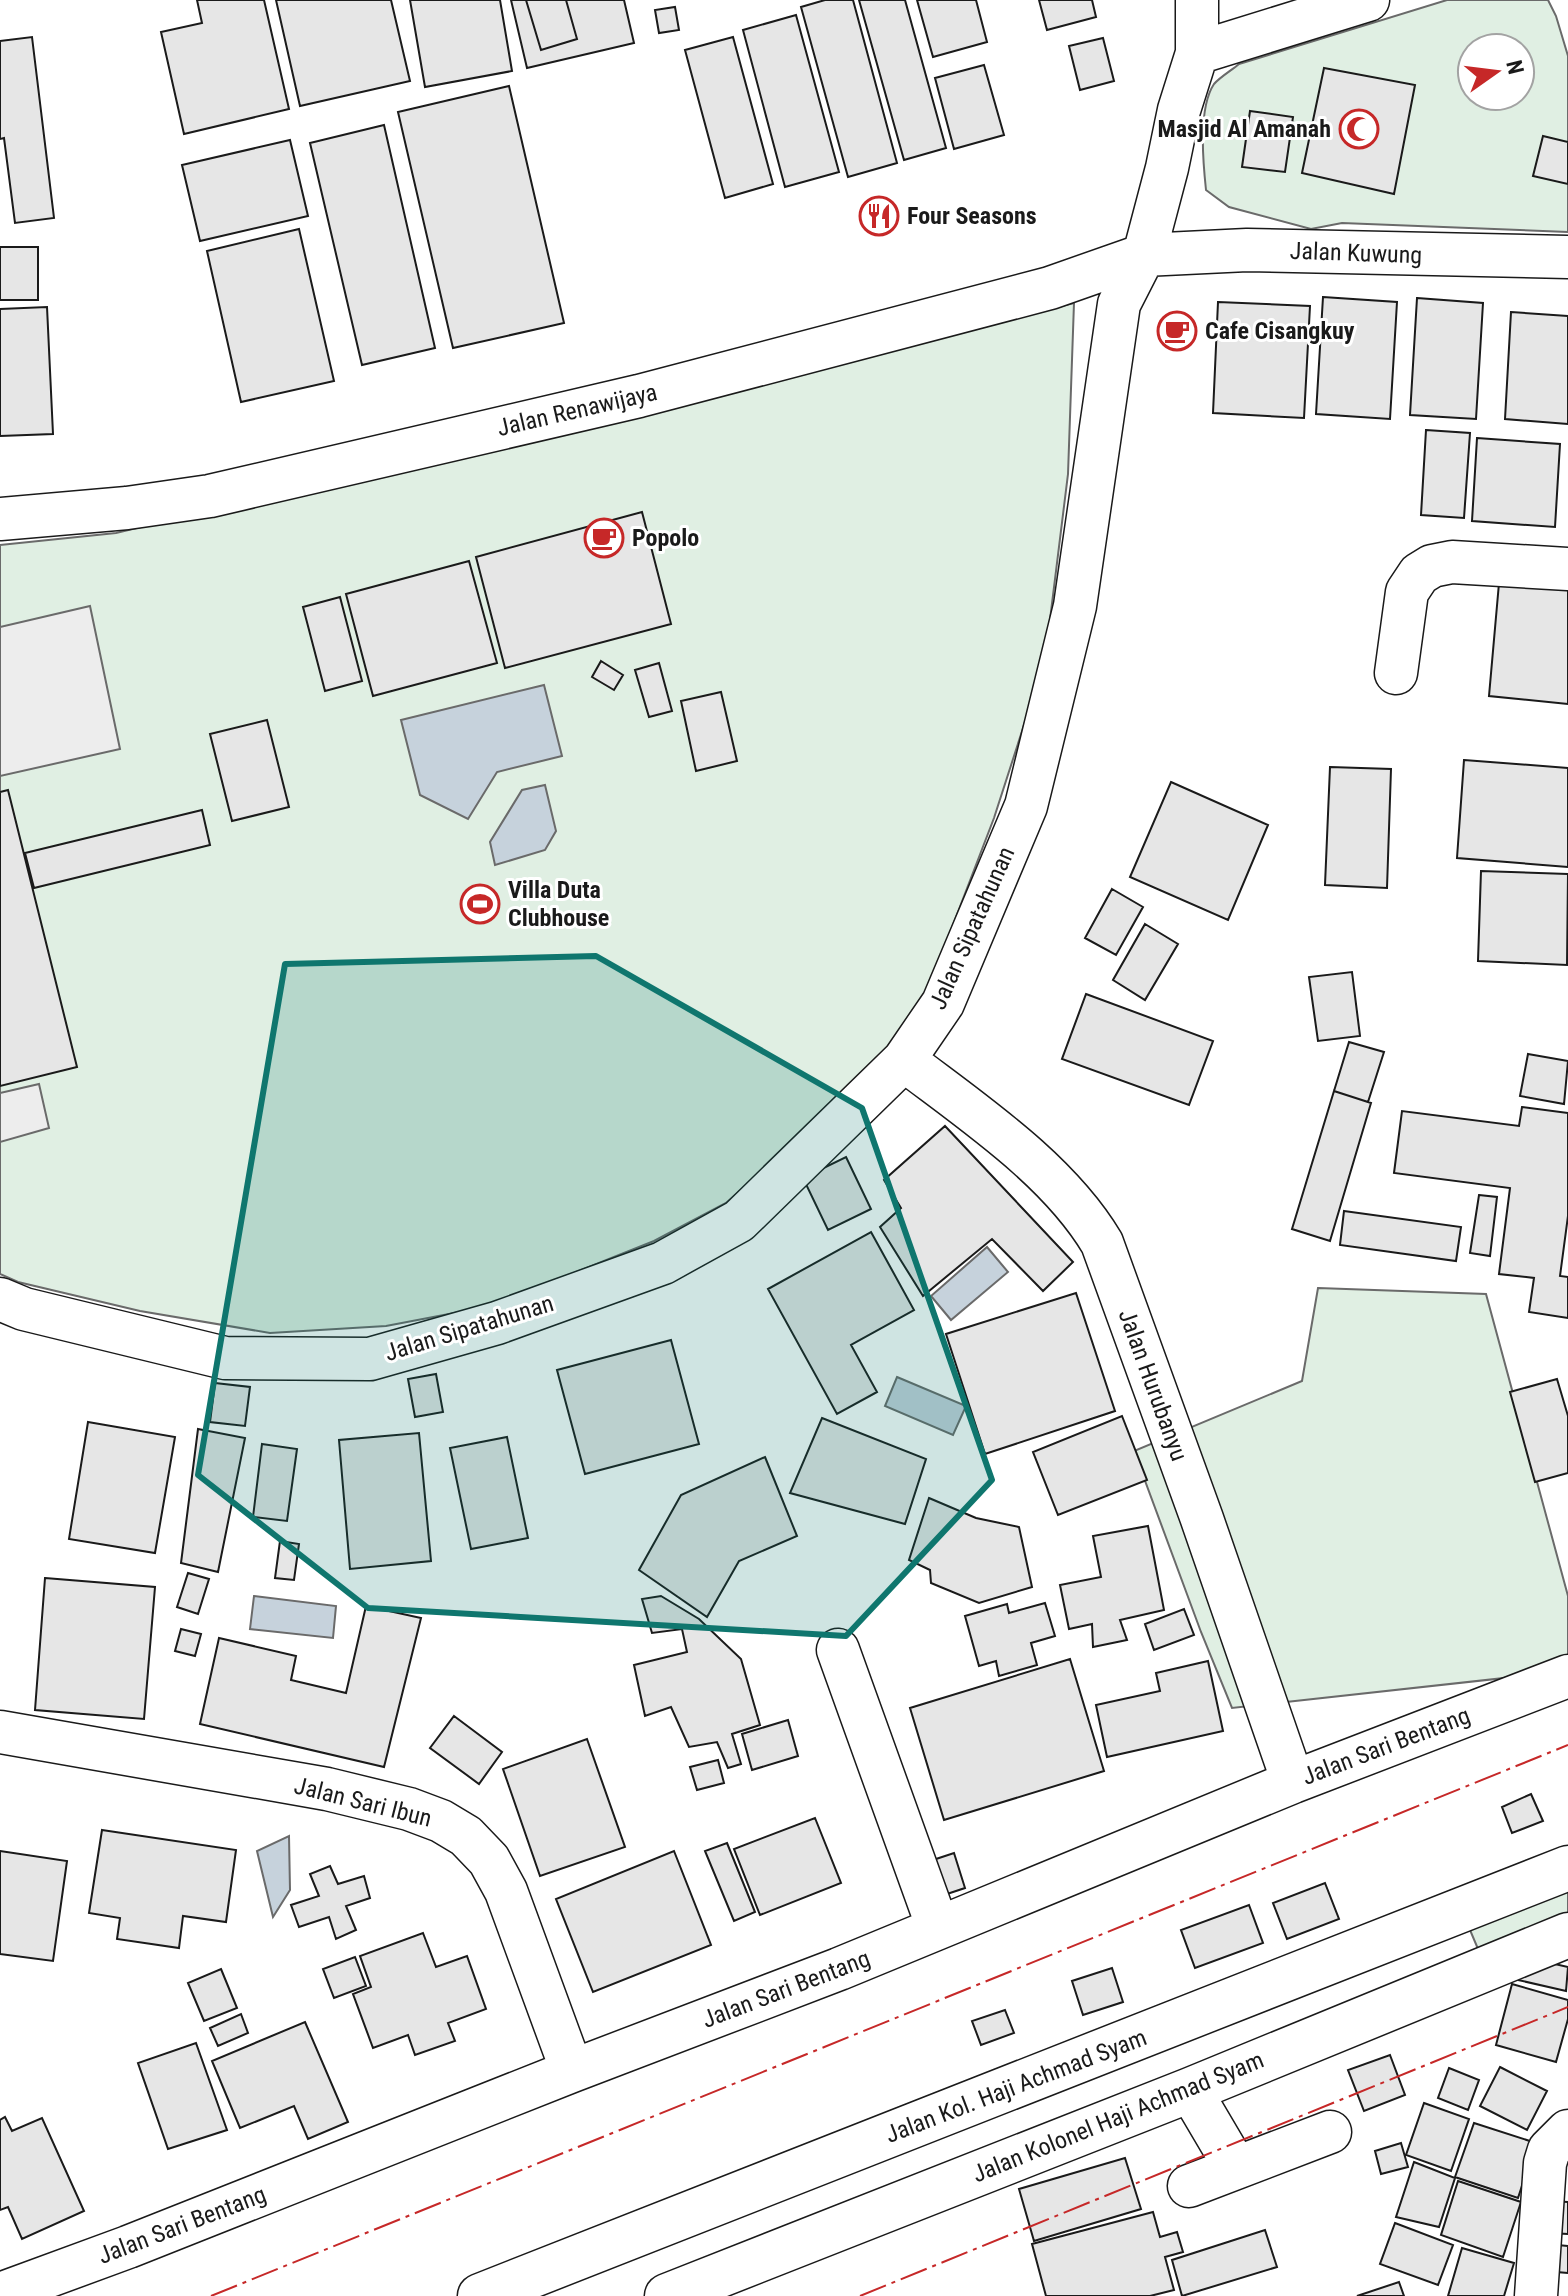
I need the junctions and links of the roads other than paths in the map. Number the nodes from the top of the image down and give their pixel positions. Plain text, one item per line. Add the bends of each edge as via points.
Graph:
1 (1197, 0) edge
2 (1368, 0) edge
3 (1197, 53) junction
4 (1144, 255) junction
5 (1568, 257) edge
6 (0, 519) edge
7 (1568, 569) edge
8 (1396, 673) dead end
9 (904, 1060) junction
10 (0, 1299) edge
11 (838, 1650) dead end
12 (1568, 1676) edge
13 (0, 1732) edge
14 (1293, 1782) junction
15 (1560, 1871) edge
16 (1462, 1911) junction
17 (938, 1928) junction
18 (1568, 1935) edge
19 (1486, 1968) junction
20 (572, 2071) junction
21 (1190, 2090) junction
22 (1568, 2131) edge
23 (1330, 2132) dead end
24 (1236, 2168) junction
25 (1189, 2186) dead end
26 (0, 2294) edge
27 (480, 2296) edge
28 (667, 2296) edge
29 (1536, 2296) edge

1 - 3 street, Jalan Sipatahunan
2 - 3 street
3 - 4 street, Jalan Sipatahunan
4 - 5 street, Jalan Kuwung via 1247,250
4 - 6 street, Jalan Renawijaya via 1050,288 639,396 226,492 127,508
4 - 9 street, Jalan Sipatahunan via 1119,304 1075,606 1026,806 943,1003
7 - 8 street via 1452,562 1432,566 1407,592
9 - 10 street, Jalan Sipatahunan via 739,1221 663,1263 497,1323 370,1359 225,1358
9 - 14 street, Jalan Hurubanyu via 1024,1154 1087,1219 1102,1243
11 - 17 street
12 - 14 street, Jalan Sari Bentang
13 - 20 street, Jalan Sari Ibun via 327,1789 441,1821 466,1836 489,1860 506,1891
14 - 17 street, Jalan Sari Bentang
15 - 16 main road, Jalan Kol. Haji Achmad Syam
16 - 19 main road
16 - 27 main road, Jalan Kol. Haji Achmad Syam
17 - 20 street, Jalan Sari Bentang
18 - 19 main road, Jalan Kolonel Haji Achmad Syam
19 - 21 main road, Jalan Kolonel Haji Achmad Syam
20 - 26 street, Jalan Sari Bentang
21 - 24 street
21 - 28 main road, Jalan Kolonel Haji Achmad Syam
22 - 29 street via 1549,2150 1545,2163
23 - 24 street
24 - 25 street

